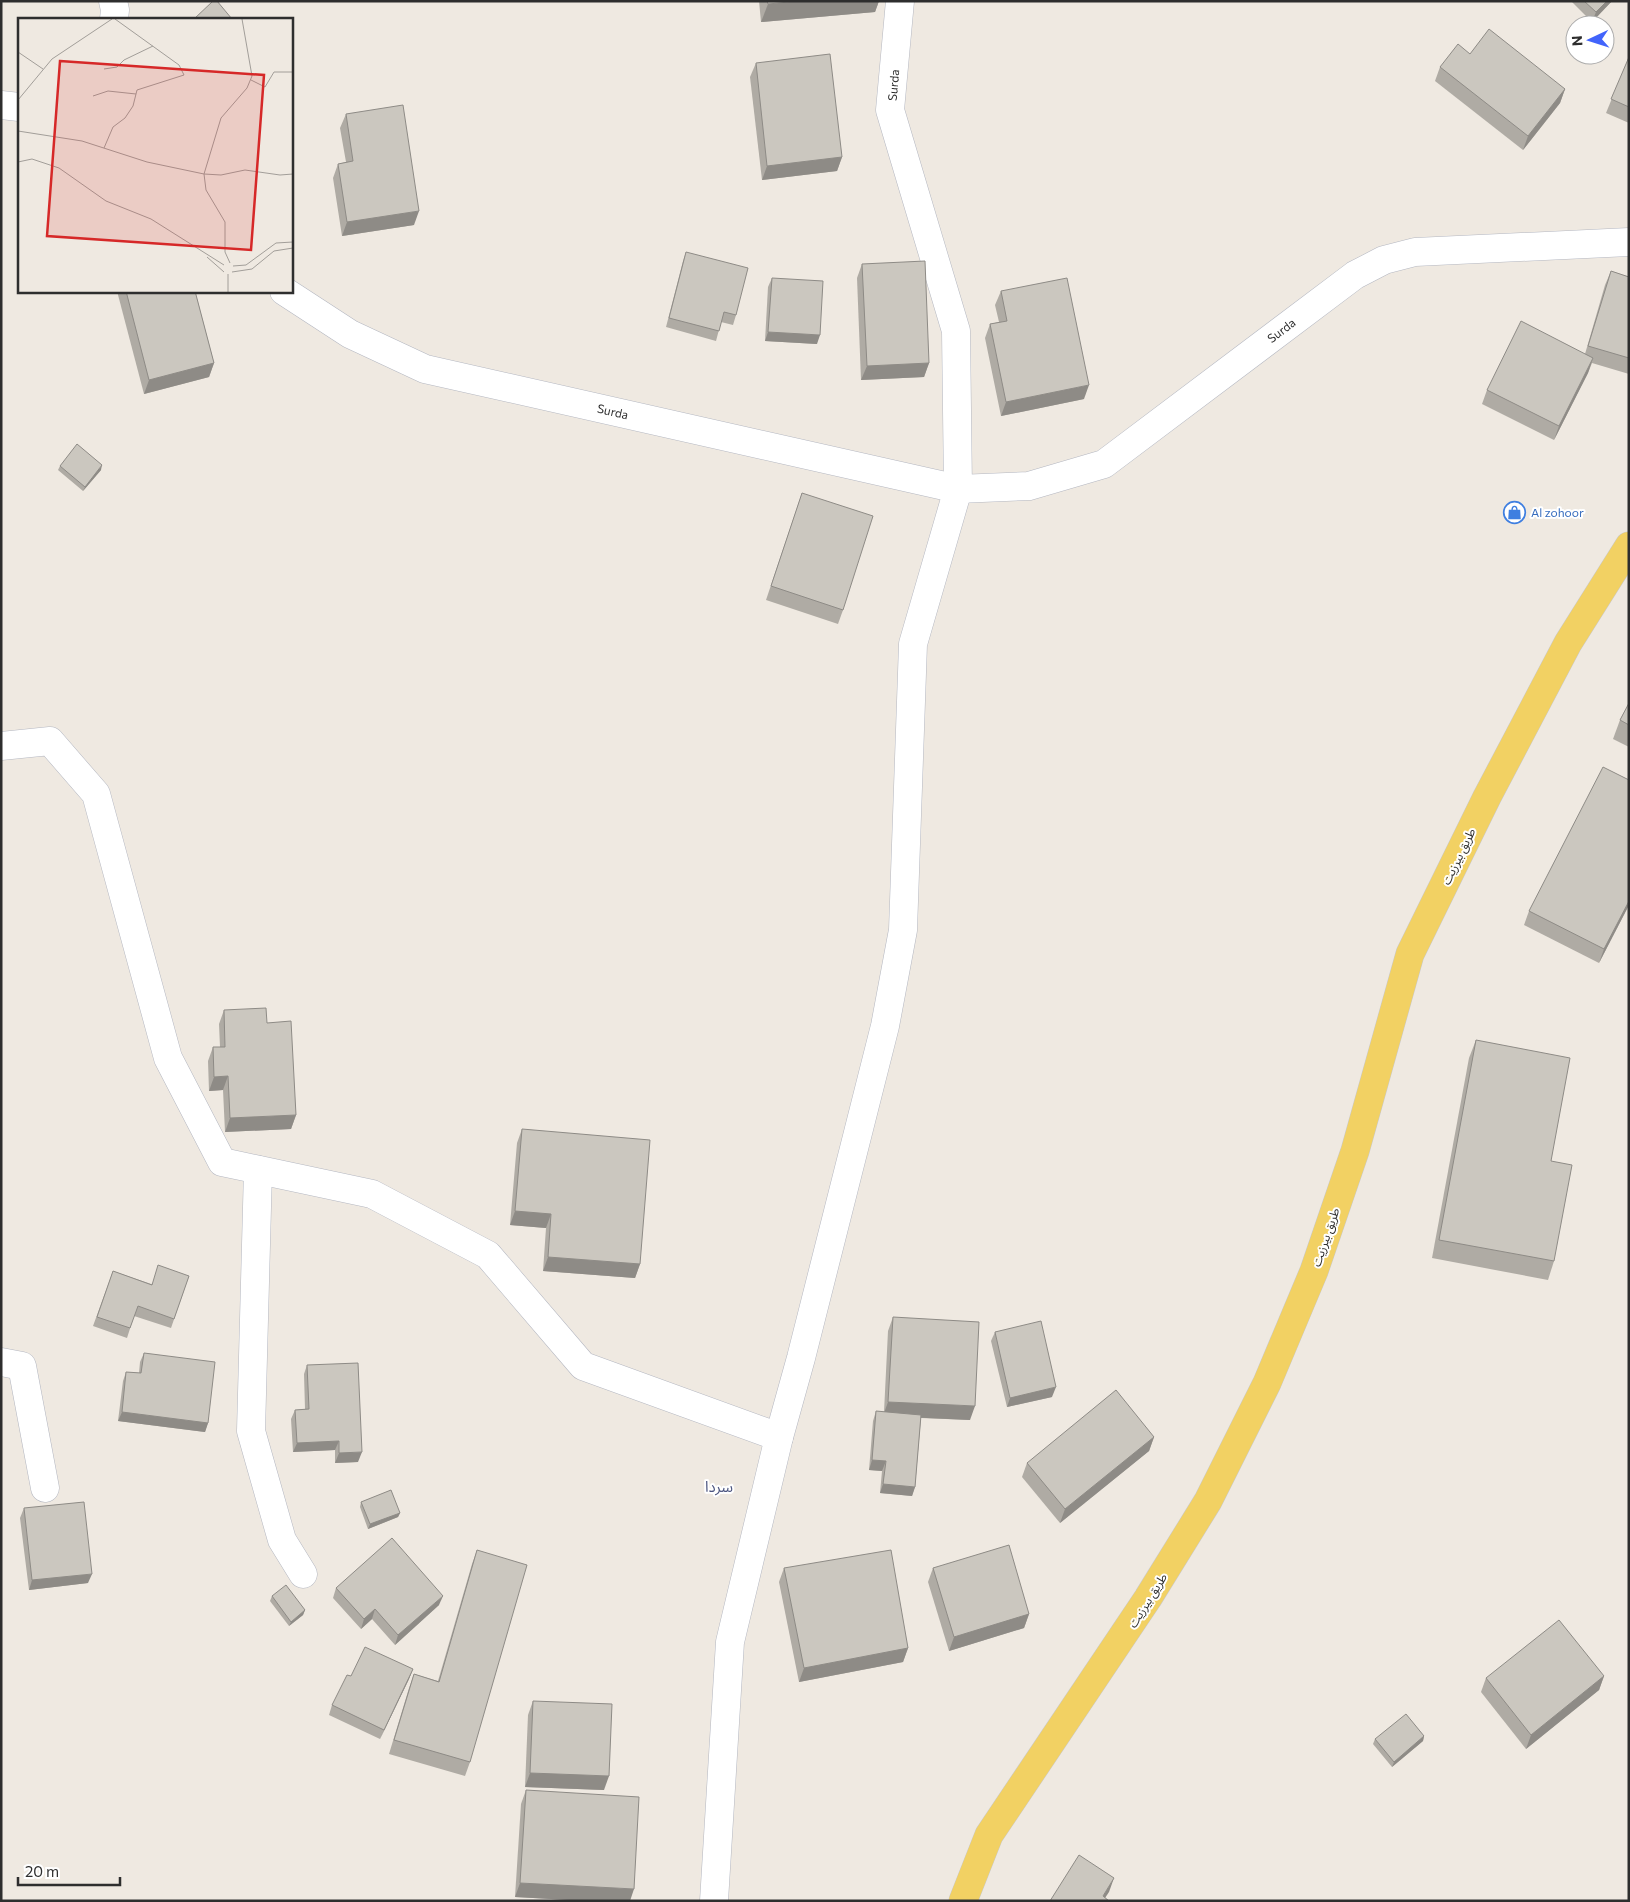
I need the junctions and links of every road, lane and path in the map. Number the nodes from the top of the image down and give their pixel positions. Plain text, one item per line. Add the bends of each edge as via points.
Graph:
1 (113, 1) edge
2 (900, 1) edge
3 (114, 18) edge
4 (1, 106) edge
5 (18, 107) edge
6 (1629, 242) edge
7 (286, 292) edge
8 (958, 489) junction
9 (1629, 546) edge
10 (1, 746) edge
11 (258, 1170) junction
12 (1, 1362) edge
13 (779, 1436) junction
14 (44, 1488) dead end
15 (303, 1574) dead end
16 (714, 1901) edge
17 (963, 1901) edge

1 - 3 street
2 - 8 street, Surda via 890,110 956,332
4 - 5 street
6 - 8 street, Surda via 1415,252 1384,260 1355,275 1104,464 1029,486
7 - 8 street, Surda via 350,334 425,368
8 - 13 street via 913,644 903,930 884,1026
9 - 17 main road, طريق بيرزيت via 1568,643 1410,954 1355,1151 1314,1271 1268,1384 1208,1500 1148,1598 989,1835
10 - 11 street via 50,741 96,794 168,1058 222,1162
11 - 13 street via 372,1194 488,1255 583,1366
11 - 15 street via 251,1431 282,1540
12 - 14 street via 22,1366
13 - 16 street via 730,1642

